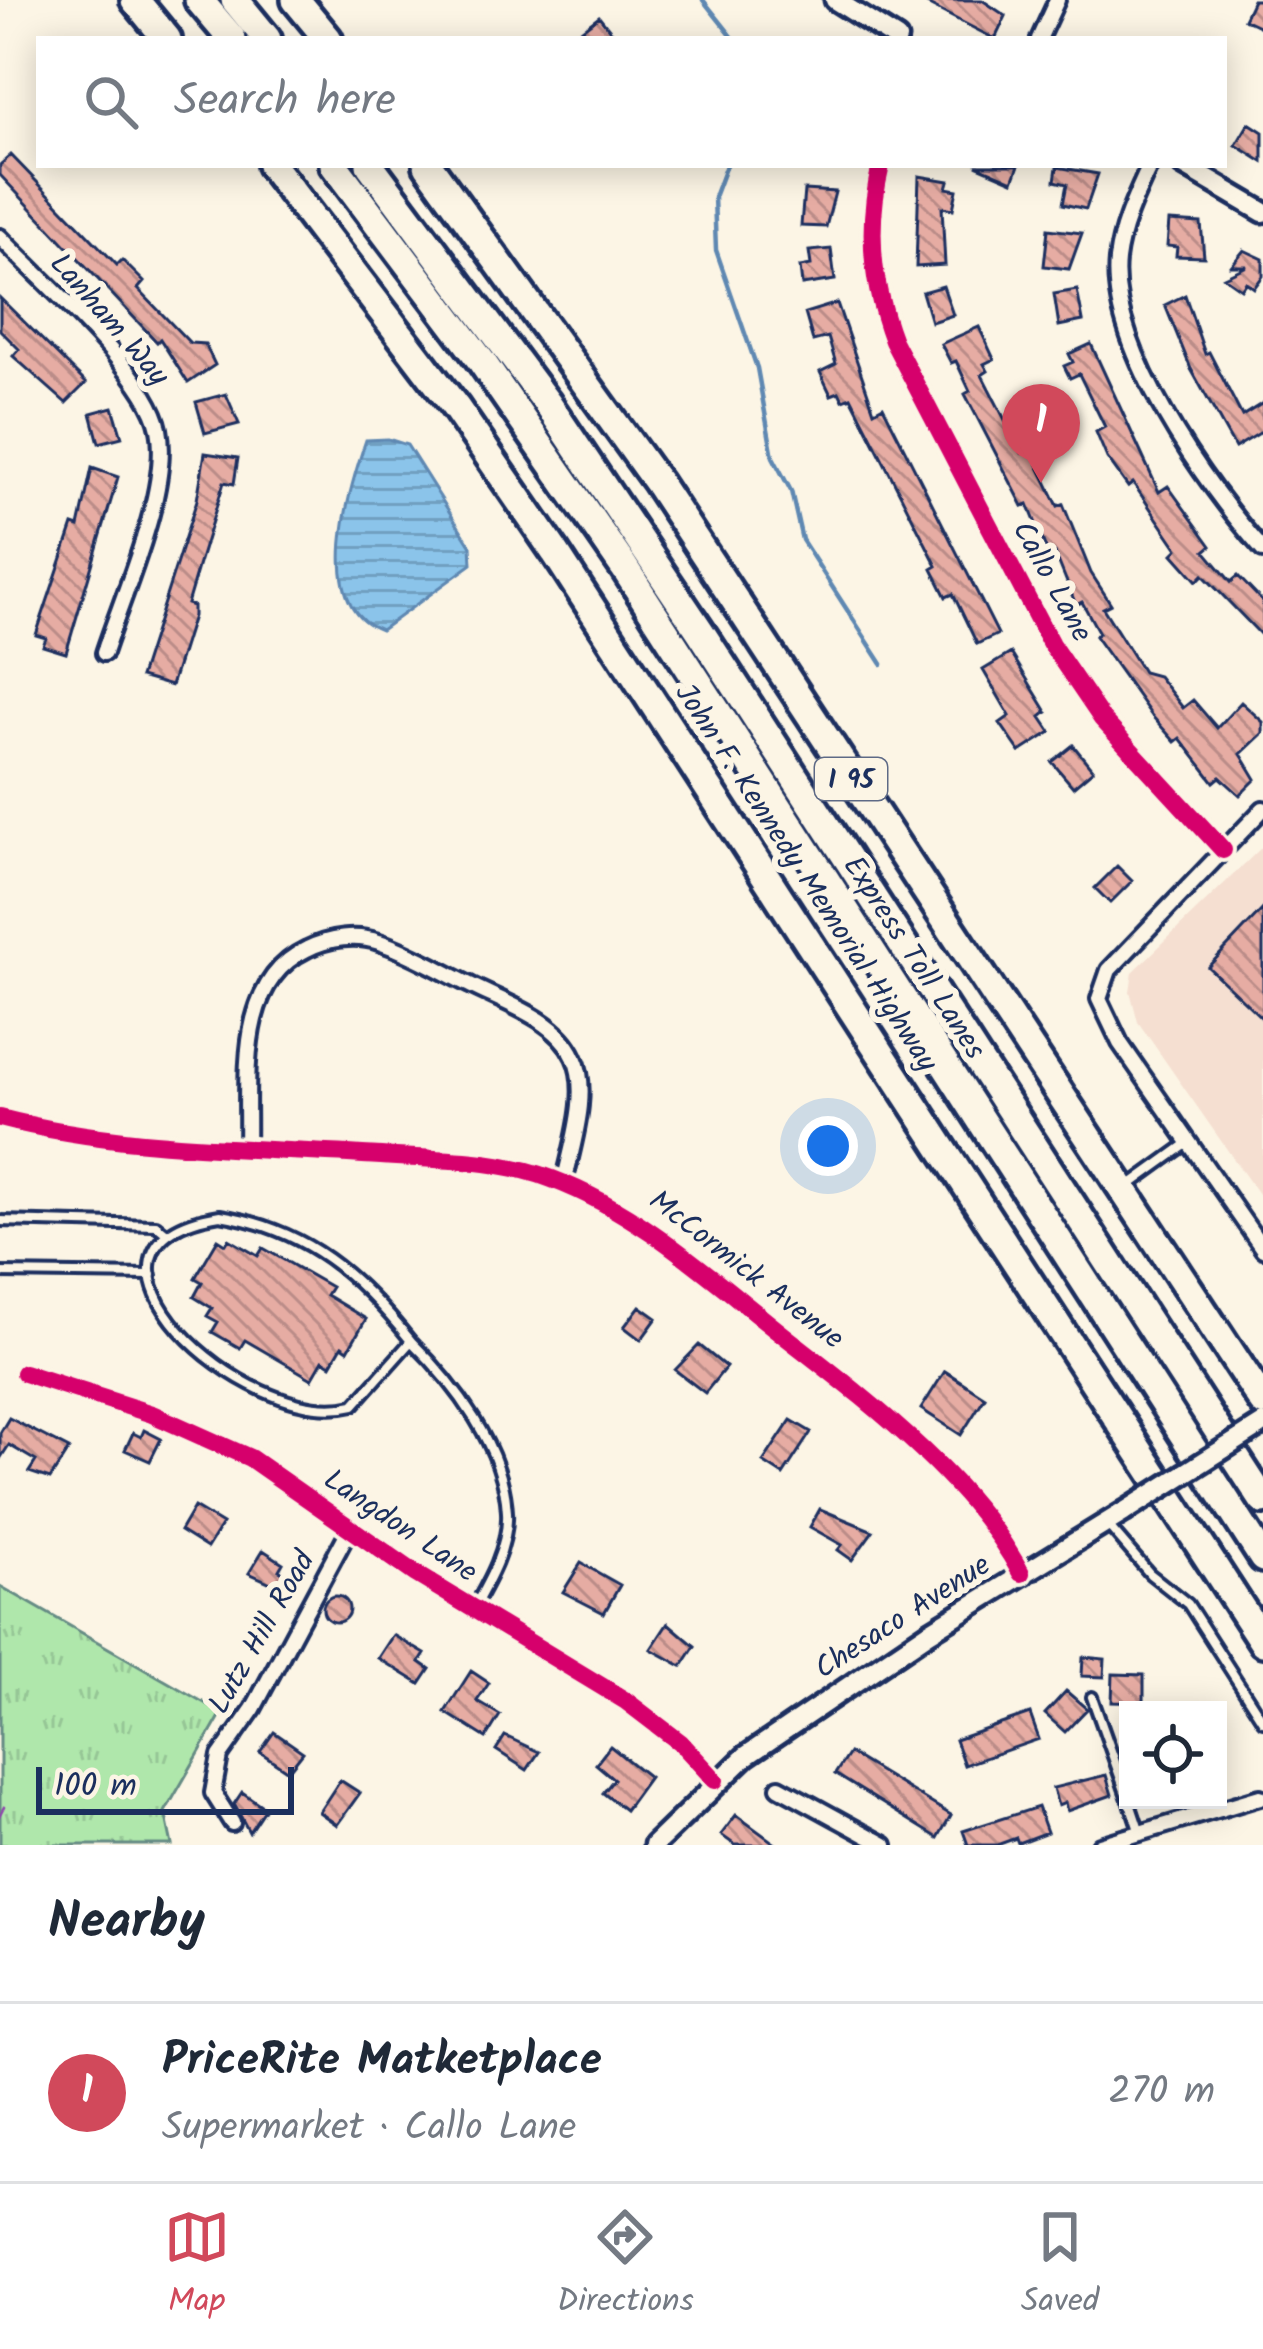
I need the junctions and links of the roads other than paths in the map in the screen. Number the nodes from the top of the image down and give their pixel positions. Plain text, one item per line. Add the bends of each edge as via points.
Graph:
1 (134, 0) edge
2 (199, 0) edge
3 (235, 0) edge
4 (296, 0) edge
5 (835, 0) edge
6 (1057, 0) edge
7 (164, 36) edge
8 (229, 36) edge
9 (265, 36) edge
10 (326, 36) edge
11 (892, 36) edge
12 (1040, 36) edge
13 (273, 168) edge
14 (336, 168) edge
15 (372, 168) edge
16 (430, 168) edge
17 (881, 168) edge
18 (1149, 168) edge
19 (1188, 168) edge
20 (1263, 212) edge
21 (0, 237) edge
22 (1263, 550) edge
23 (104, 653) dead end
24 (1263, 809) edge
25 (1223, 850) junction
26 (0, 1118) edge
27 (1189, 1142) junction
28 (247, 1147) junction
29 (564, 1184) junction
30 (1124, 1189) junction
31 (0, 1221) edge
32 (167, 1234) junction
33 (1263, 1249) edge
34 (0, 1273) edge
35 (151, 1275) junction
36 (411, 1342) junction
37 (24, 1373) dead end
38 (1263, 1402) edge
39 (1263, 1424) edge
40 (1263, 1499) edge
41 (1106, 1523) junction
42 (350, 1530) junction
43 (1263, 1558) edge
44 (1021, 1574) junction
45 (473, 1609) junction
46 (1263, 1642) edge
47 (1092, 1697) dead end
48 (1263, 1721) edge
49 (1119, 1774) edge
50 (715, 1780) junction
51 (779, 1787) dead end
52 (1261, 1800) edge
53 (1132, 1809) edge
54 (232, 1823) dead end
55 (1139, 1830) junction
56 (654, 1845) edge
57 (885, 1845) edge
58 (1100, 1845) edge

1 - 7 highway
2 - 8 highway
3 - 9 highway
4 - 10 highway
5 - 11 street
6 - 12 street
13 - 46 highway, John F. Kennedy Memorial Highway via 555,552
14 - 43 highway, Express Toll Lanes via 589,514
15 - 40 highway, Express Toll Lanes via 547,403 700,631
16 - 30 highway, I 95 via 657,482
17 - 25 street, Callo Lane via 871,248 893,341 1051,644 1102,719
18 - 22 street via 1121,235 1122,317 1184,446
19 - 20 street
21 - 23 street, Lanham Way via 136,383 159,428 152,502
24 - 25 street
25 - 27 street via 1100,988 1108,1025
26 - 28 street, McCormick Avenue via 83,1137
27 - 30 lane
27 - 33 street
28 - 29 street, McCormick Avenue via 484,1162
28 - 29 street via 251,1033 266,986 296,954 361,938 528,1014 562,1039 580,1081
29 - 44 street, McCormick Avenue via 621,1209 849,1388 949,1479 1003,1540
30 - 38 highway, I 95
31 - 32 lane via 155,1225
32 - 35 lane
32 - 36 lane via 220,1215 281,1229 363,1283
34 - 35 lane
35 - 36 lane via 161,1310 205,1360 312,1407 354,1405
36 - 45 lane via 452,1384 501,1484 505,1536
37 - 42 street, Langdon Lane via 152,1414 250,1458
39 - 41 street, Chesaco Avenue, bridge
41 - 44 street, Chesaco Avenue
41 - 48 lane via 1188,1604
42 - 45 street, Langdon Lane
42 - 54 street, Lutz Hill Road via 217,1763 212,1793
44 - 50 street, Chesaco Avenue
45 - 50 street, Langdon Lane via 626,1701
47 - 49 lane
50 - 56 street, Chesaco Avenue
51 - 57 street
52 - 55 street
53 - 55 lane
55 - 58 street

